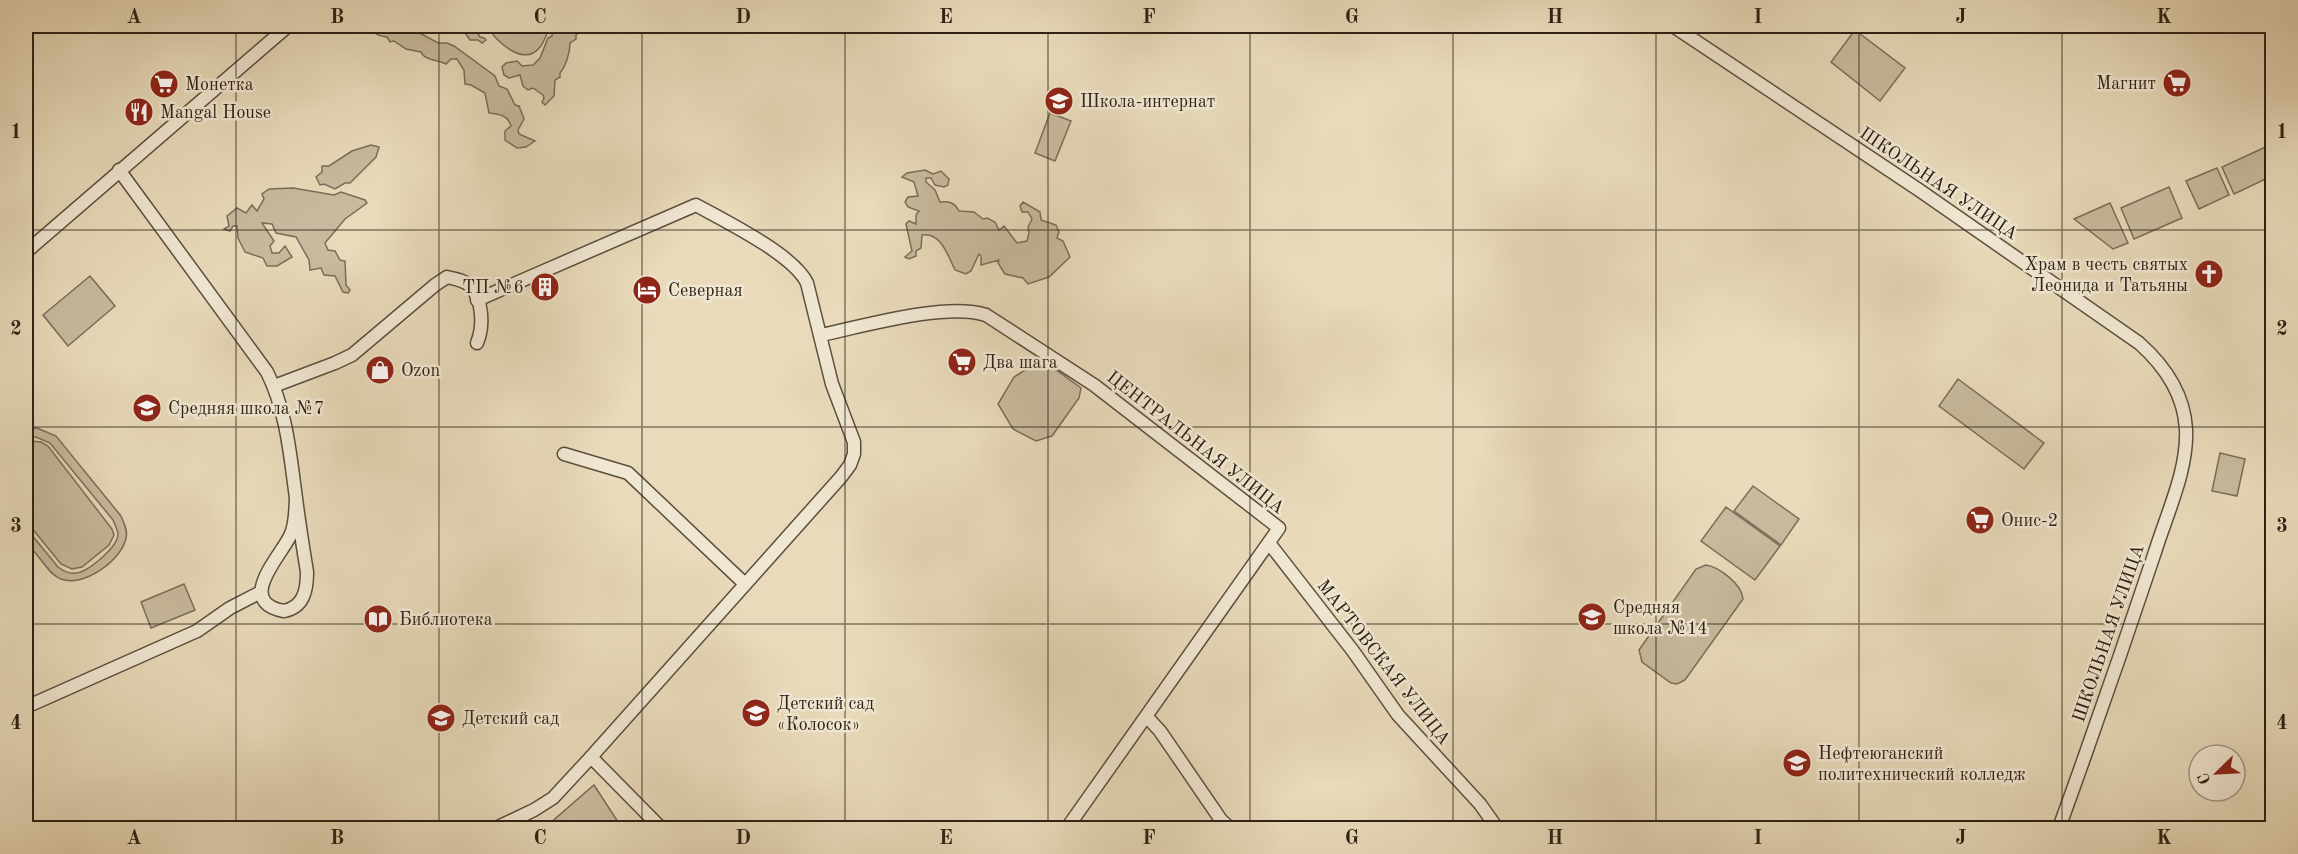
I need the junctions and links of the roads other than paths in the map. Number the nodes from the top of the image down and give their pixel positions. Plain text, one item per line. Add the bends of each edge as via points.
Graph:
1 (288, 26) edge
2 (1673, 26) edge
3 (119, 170) junction
4 (26, 252) edge
5 (477, 300) junction
6 (821, 335) junction
7 (477, 343) dead end
8 (274, 386) junction
9 (564, 454) dead end
10 (296, 499) junction
11 (1269, 543) junction
12 (745, 585) junction
13 (261, 592) junction
14 (26, 707) edge
15 (1147, 717) junction
16 (591, 757) junction
17 (496, 828) edge
18 (661, 828) edge
19 (1067, 828) edge
20 (1230, 828) edge
21 (1497, 828) edge
22 (2059, 828) edge

1 - 3 street
2 - 22 street, ШКОЛЬНАЯ УЛИЦА via 1919,190 2139,344 2163,368 2180,397 2186,431 2183,465
3 - 4 street
3 - 8 street
5 - 6 street via 696,205 803,273
5 - 7 street via 482,321
5 - 8 street via 470,286 447,277 352,355
6 - 11 street, ЦЕНТРАЛЬНАЯ УЛИЦА via 937,312 972,311 986,315 1084,378 1279,528
6 - 12 street via 832,384 854,442 854,454 841,477
8 - 10 street via 285,421
9 - 12 street via 628,473
10 - 13 street via 291,534 265,574
10 - 13 street via 307,572 305,592 297,605 284,611 269,606
11 - 15 street, ЦЕНТРАЛЬНАЯ УЛИЦА
11 - 21 street, МАРТОВСКАЯ УЛИЦА via 1398,715 1487,812
12 - 16 street
13 - 14 street via 197,631
15 - 19 street, ЦЕНТРАЛЬНАЯ УЛИЦА
15 - 20 street
16 - 17 street via 553,798
16 - 18 street

